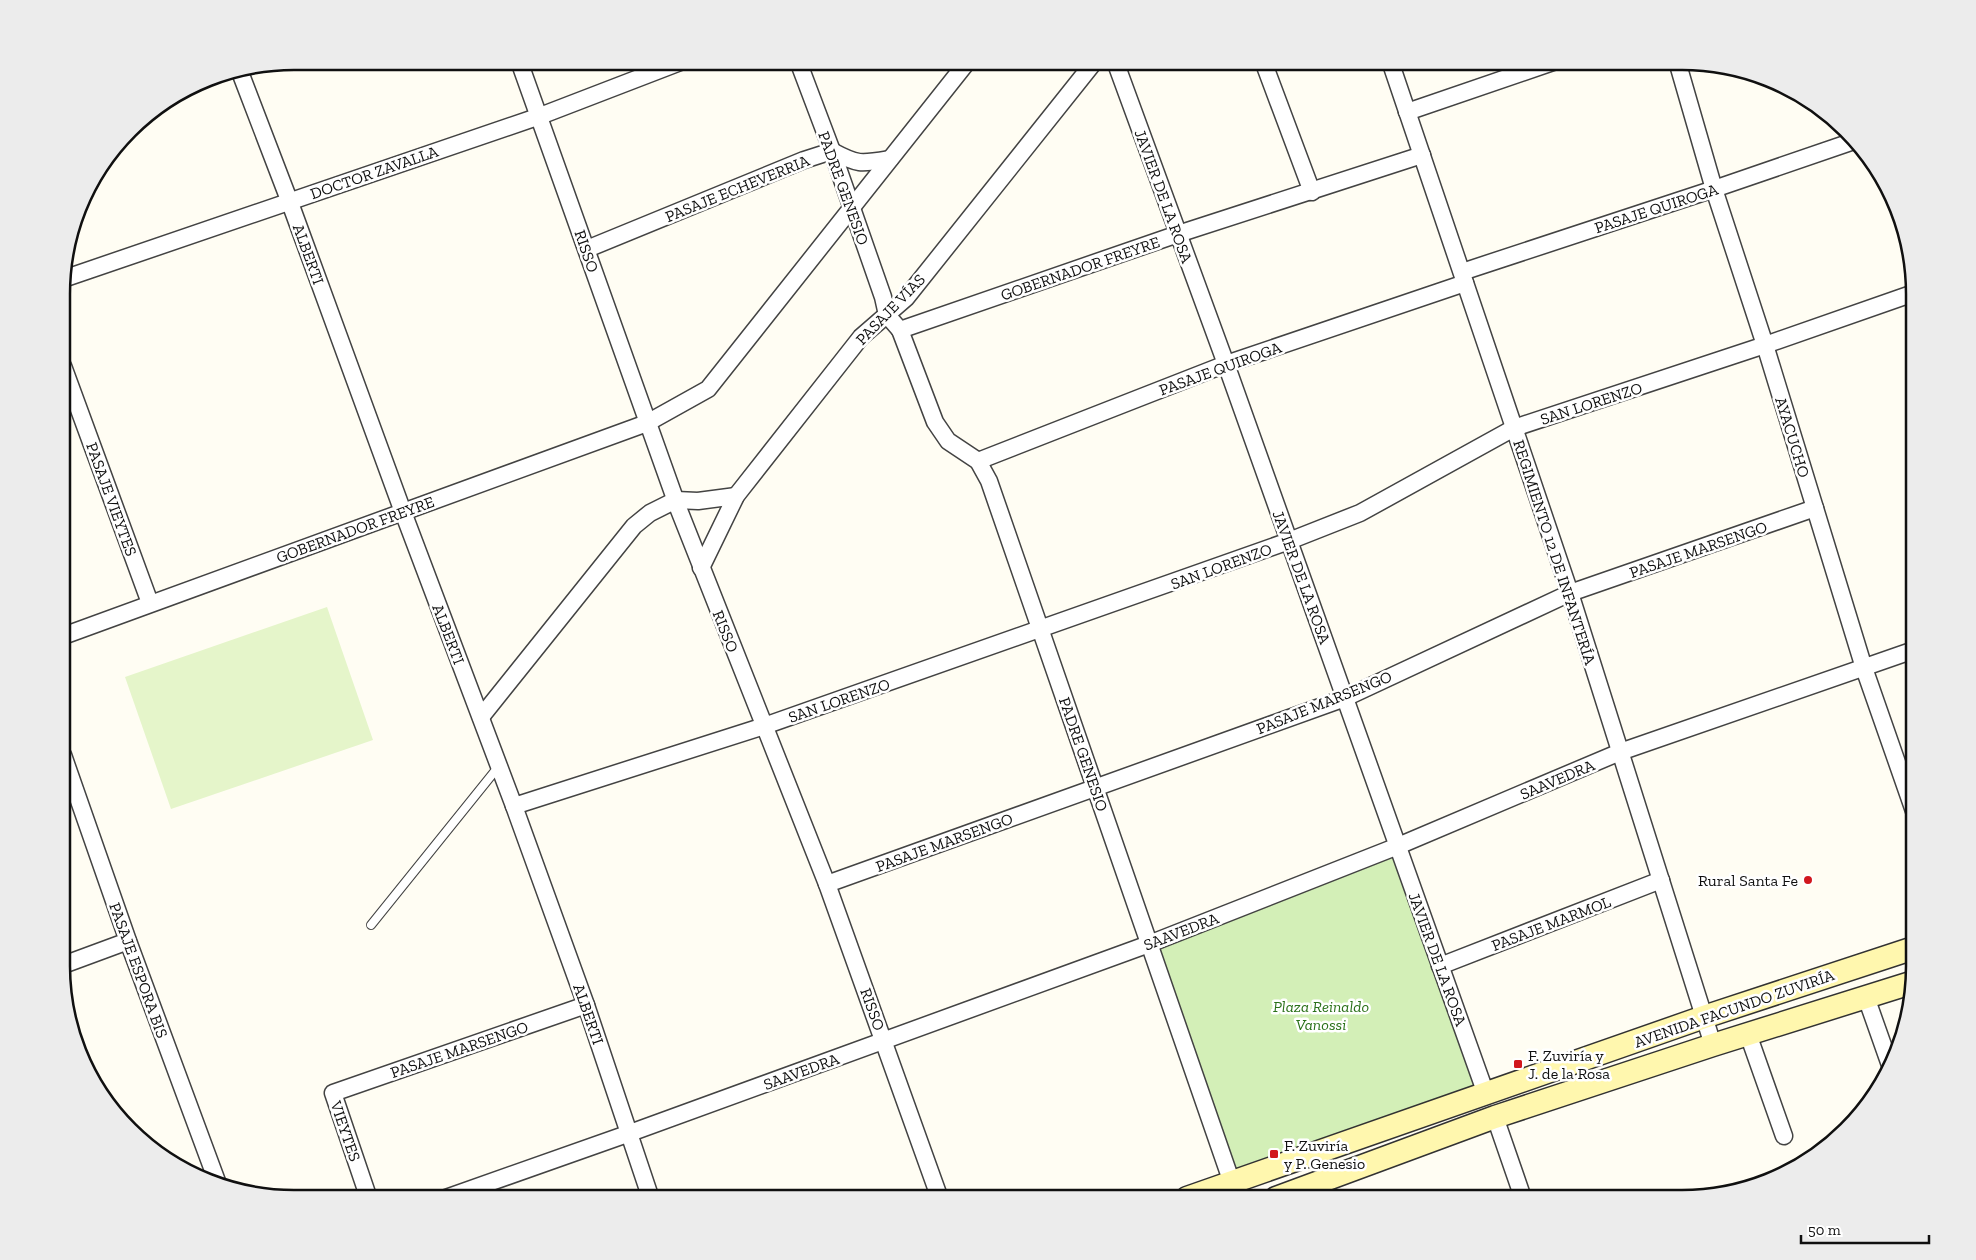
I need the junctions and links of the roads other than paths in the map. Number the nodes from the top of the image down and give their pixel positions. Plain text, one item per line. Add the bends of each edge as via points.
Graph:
1 (522, 70) edge
2 (660, 70) edge
3 (801, 70) edge
4 (961, 70) edge
5 (1089, 70) edge
6 (1118, 70) edge
7 (1266, 70) edge
8 (1393, 70) edge
9 (1530, 70) edge
10 (1680, 70) edge
11 (242, 76) edge
12 (1407, 112) junction
13 (540, 116) junction
14 (1847, 143) edge
15 (832, 151) junction
16 (1422, 155) junction
17 (890, 159) junction
18 (1714, 189) junction
19 (1312, 192) junction
20 (289, 200) junction
21 (851, 207) junction
22 (1178, 234) junction
23 (587, 249) junction
24 (71, 275) edge
25 (1464, 277) junction
26 (1906, 296) edge
27 (887, 315) junction
28 (900, 330) junction
29 (1765, 345) junction
30 (1226, 364) junction
31 (70, 385) edge
32 (648, 423) junction
33 (1514, 428) junction
34 (978, 462) junction
35 (736, 496) junction
36 (676, 500) junction
37 (1815, 508) junction
38 (403, 512) junction
39 (1289, 541) junction
40 (701, 568) junction
41 (1570, 592) junction
42 (150, 603) junction
43 (1041, 630) junction
44 (70, 633) edge
45 (1906, 653) edge
46 (1864, 668) junction
47 (1345, 698) junction
48 (481, 717) junction
49 (764, 726) junction
50 (1620, 752) junction
51 (499, 766) junction
52 (70, 775) edge
53 (1906, 778) edge
54 (1096, 787) junction
55 (514, 806) junction
56 (1398, 846) junction
57 (1661, 880) junction
58 (827, 884) junction
59 (371, 925) dead end
60 (128, 941) junction
61 (1149, 944) junction
62 (1906, 951) edge
63 (70, 962) edge
64 (1440, 966) junction
65 (1905, 985) edge
66 (1866, 997) junction
67 (586, 1004) junction
68 (1704, 1017) junction
69 (1748, 1034) junction
70 (885, 1040) junction
71 (1713, 1045) junction
72 (1887, 1057) edge
73 (332, 1092) joint
74 (1486, 1094) junction
75 (1496, 1118) junction
76 (630, 1133) junction
77 (1784, 1136) dead end
78 (215, 1175) edge
79 (366, 1190) edge
80 (469, 1190) edge
81 (649, 1190) edge
82 (937, 1190) edge
83 (1233, 1190) edge
84 (1298, 1190) edge
85 (1520, 1190) edge

1 - 13 street, RISSO
2 - 13 street, DOCTOR ZAVALLA
3 - 15 street, PADRE GENESIO
4 - 17 street
5 - 27 street, PASAJE VÍAS via 906,298
6 - 22 street, JAVIER DE LA ROSA
7 - 19 street
8 - 12 street, REGIMIENTO 12 DE INFANTERÍA
9 - 12 street
10 - 18 street, AYACUCHO
11 - 20 street, ALBERTI
12 - 16 street, REGIMIENTO 12 DE INFANTERÍA
13 - 20 street, DOCTOR ZAVALLA
13 - 23 street, RISSO
14 - 18 street, PASAJE QUIROGA
15 - 17 street via 852,162
15 - 21 street, PADRE GENESIO
15 - 23 street, PASAJE ECHEVERRIA
16 - 19 street, GOBERNADOR FREYRE
16 - 25 street, REGIMIENTO 12 DE INFANTERÍA
17 - 21 street
18 - 25 street, PASAJE QUIROGA
18 - 29 street, AYACUCHO
19 - 22 street, GOBERNADOR FREYRE
20 - 24 street, DOCTOR ZAVALLA
20 - 38 street, ALBERTI
21 - 27 street, PADRE GENESIO
21 - 32 street via 708,389
22 - 28 street, GOBERNADOR FREYRE
22 - 30 street, JAVIER DE LA ROSA
23 - 32 street, RISSO
25 - 30 street, PASAJE QUIROGA
25 - 33 street, REGIMIENTO 12 DE INFANTERÍA
26 - 29 street, SAN LORENZO
27 - 28 street
27 - 35 street, PASAJE VÍAS via 861,337
28 - 34 street, PADRE GENESIO via 935,422 948,441
29 - 33 street, SAN LORENZO
29 - 37 street, AYACUCHO
30 - 34 street, PASAJE QUIROGA
30 - 39 street, JAVIER DE LA ROSA
31 - 42 street, PASAJE VIEYTES
32 - 36 street, RISSO
32 - 38 street, GOBERNADOR FREYRE
33 - 39 street, SAN LORENZO via 1360,512
33 - 41 street, REGIMIENTO 12 DE INFANTERÍA
34 - 43 street, PADRE GENESIO via 989,481
35 - 36 street
35 - 40 street, PASAJE VÍAS
36 - 40 street, RISSO
36 - 48 street via 650,512 634,526
37 - 41 street, PASAJE MARSENGO
37 - 46 street, AYACUCHO
38 - 42 street, GOBERNADOR FREYRE
38 - 48 street, ALBERTI
39 - 43 street, SAN LORENZO
39 - 47 street, JAVIER DE LA ROSA
40 - 49 street, RISSO
41 - 47 street, PASAJE MARSENGO
41 - 50 street, REGIMIENTO 12 DE INFANTERÍA
42 - 44 street, GOBERNADOR FREYRE
43 - 49 street, SAN LORENZO
43 - 54 street, PADRE GENESIO
45 - 46 street, SAAVEDRA
46 - 50 street, SAAVEDRA
46 - 53 street, AYACUCHO
47 - 54 street, PASAJE MARSENGO
47 - 56 street, JAVIER DE LA ROSA
48 - 51 street, ALBERTI
49 - 55 street, SAN LORENZO
49 - 58 street, RISSO
50 - 56 street, SAAVEDRA
50 - 57 street, REGIMIENTO 12 DE INFANTERÍA
51 - 55 street, ALBERTI
51 - 59 lane
52 - 60 street, PASAJE ESPORA BIS
54 - 58 street, PASAJE MARSENGO
54 - 61 street, PADRE GENESIO
55 - 67 street, ALBERTI
56 - 61 street, SAAVEDRA
56 - 64 street, JAVIER DE LA ROSA
57 - 64 street, PASAJE MARMOL
57 - 68 street, REGIMIENTO 12 DE INFANTERÍA
58 - 70 street, RISSO
60 - 63 street
60 - 78 street, PASAJE ESPORA BIS
61 - 70 street, SAAVEDRA
61 - 83 street, PADRE GENESIO
62 - 68 main road, AVENIDA FACUNDO ZUVIRÍA
64 - 74 street, JAVIER DE LA ROSA
65 - 66 main road, AVENIDA FACUNDO ZUVIRÍA
66 - 69 main road, AVENIDA FACUNDO ZUVIRÍA
66 - 72 street
67 - 73 street, PASAJE MARSENGO
67 - 76 street, ALBERTI
68 - 71 street, REGIMIENTO 12 DE INFANTERÍA
68 - 74 main road, AVENIDA FACUNDO ZUVIRÍA
69 - 71 main road, AVENIDA FACUNDO ZUVIRÍA
69 - 77 street
70 - 76 street, SAAVEDRA
70 - 82 street, RISSO
71 - 75 main road, AVENIDA FACUNDO ZUVIRÍA
73 - 79 street, VIEYTES
74 - 83 main road, AVENIDA FACUNDO ZUVIRÍA
75 - 84 main road, AVENIDA FACUNDO ZUVIRÍA
75 - 85 street
76 - 80 street, SAAVEDRA
76 - 81 street, ALBERTI

